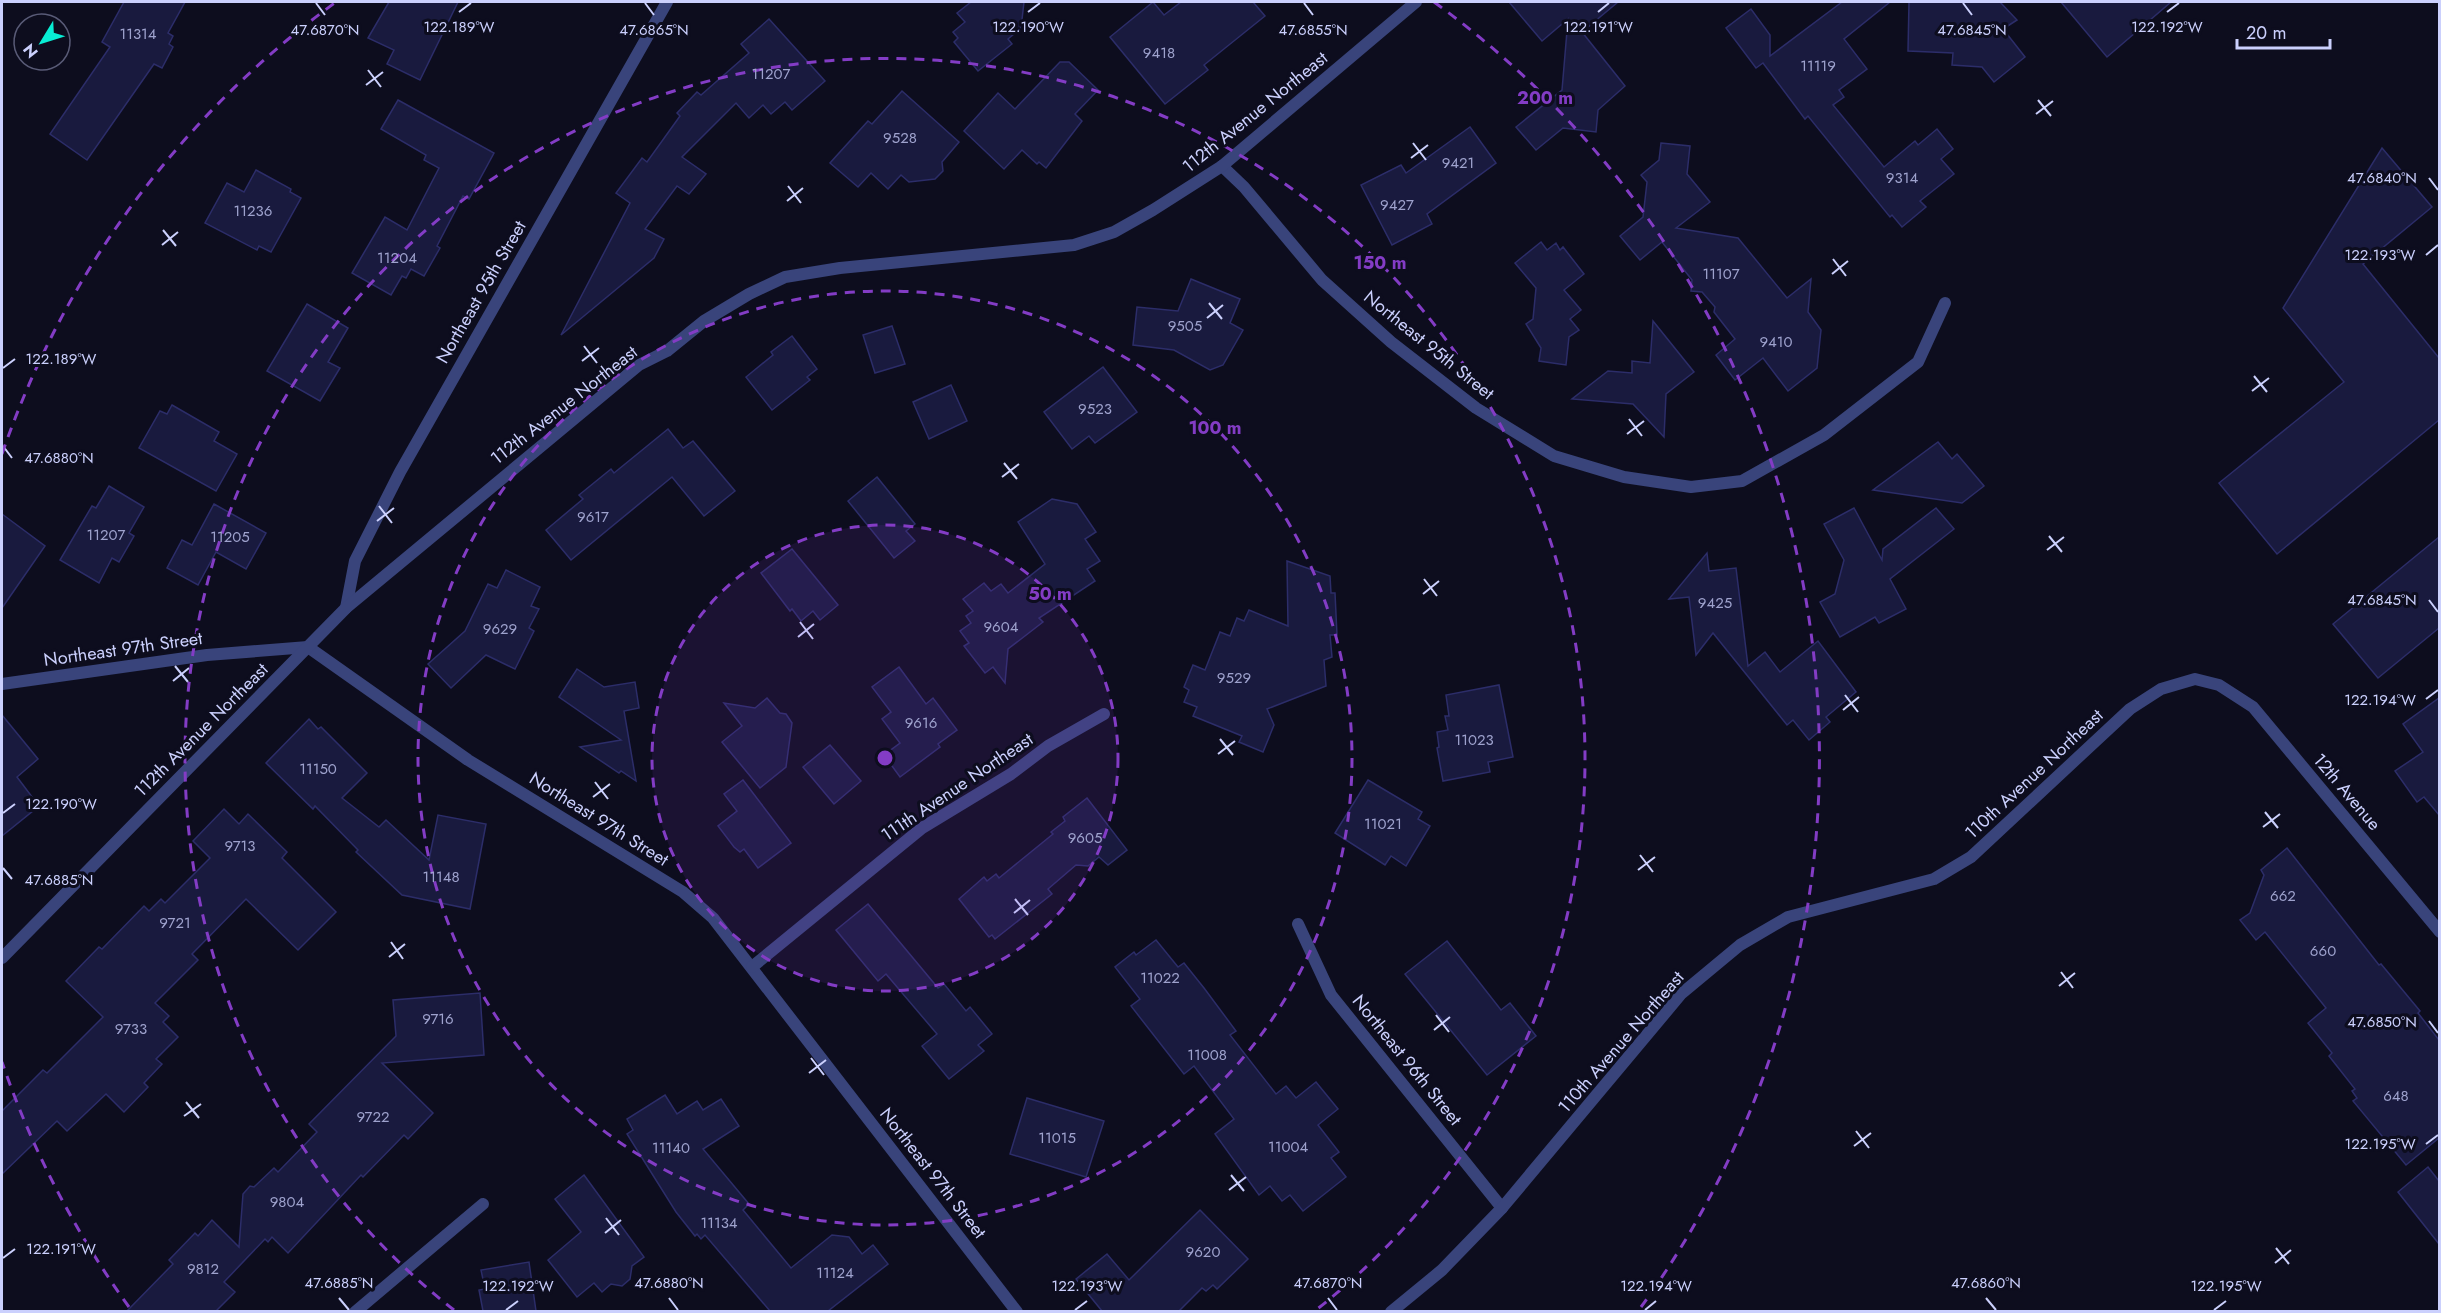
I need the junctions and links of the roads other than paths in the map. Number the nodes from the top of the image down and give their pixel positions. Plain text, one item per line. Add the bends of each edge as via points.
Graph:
1 (667, 2) edge
2 (1416, 2) edge
3 (1222, 166) junction
4 (1945, 303) dead end
5 (346, 608) junction
6 (308, 647) junction
7 (2, 684) edge
8 (2219, 685) joint
9 (1104, 714) dead end
10 (1298, 924) dead end
11 (2439, 932) edge
12 (2, 958) edge
13 (752, 967) junction
14 (483, 1204) dead end
15 (1502, 1208) junction
16 (356, 1311) edge
17 (1017, 1311) edge
18 (1391, 1311) edge

1 - 5 street, Northeast 95th Street via 400,472 355,561
2 - 3 street, 112th Avenue Northeast
3 - 4 street, Northeast 95th Street via 1322,280 1390,342 1476,408 1554,456 1624,477 1691,487 1742,481 1824,435 1917,362
3 - 5 street, 112th Avenue Northeast via 1114,232 1074,245 840,268 785,277 749,294 704,321 667,351 639,365
5 - 6 street, 112th Avenue Northeast
6 - 7 street, Northeast 97th Street via 207,655
6 - 12 street, 112th Avenue Northeast
6 - 13 street, Northeast 97th Street via 468,760 683,892 712,918
8 - 11 street, 12th Avenue via 2253,707
8 - 15 street, 110th Avenue Northeast via 2195,679 2161,689 2130,709 1971,857 1934,879 1788,917 1740,945 1681,994
9 - 13 street, 111th Avenue Northeast via 922,828
10 - 15 street, Northeast 96th Street via 1331,995
13 - 17 street, Northeast 97th Street
14 - 16 street
15 - 18 street, 110th Avenue Northeast via 1442,1270

